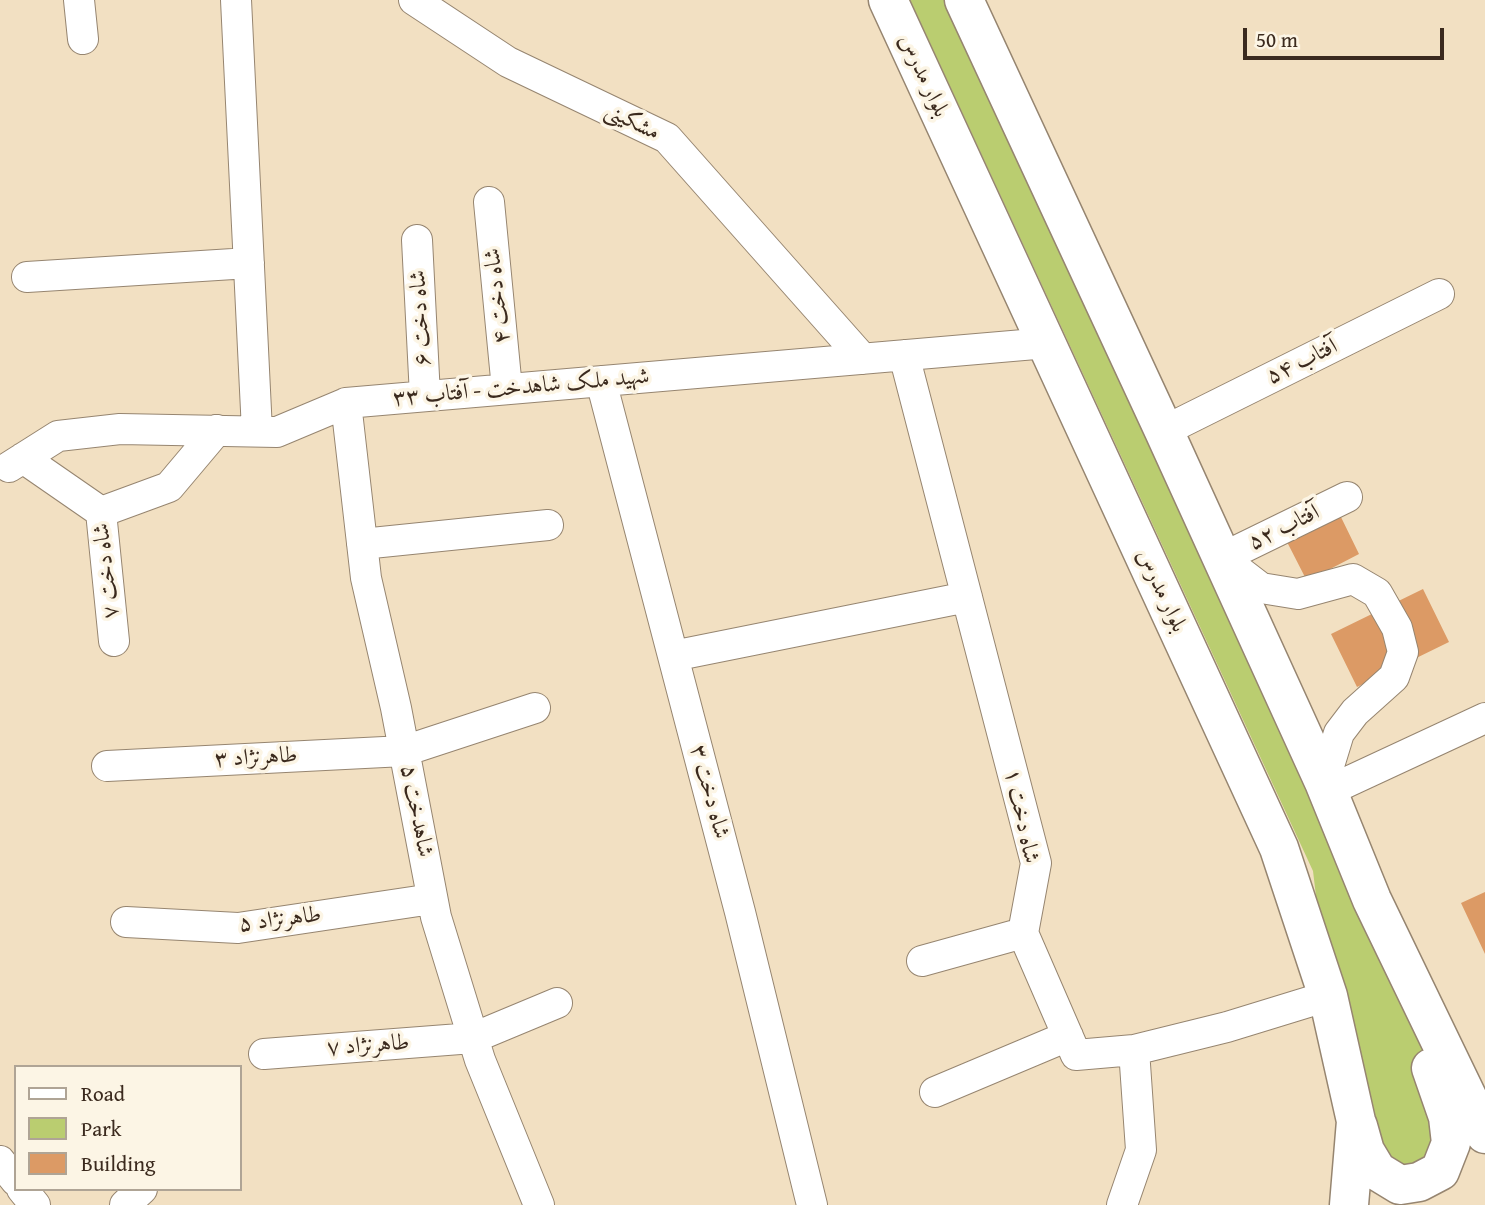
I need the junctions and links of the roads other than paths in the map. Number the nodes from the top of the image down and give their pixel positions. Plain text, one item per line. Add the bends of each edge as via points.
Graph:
1 (79, 0) edge
2 (236, 0) edge
3 (414, 0) edge
4 (888, 0) edge
5 (964, 0) edge
6 (83, 39) dead end
7 (489, 202) dead end
8 (417, 240) dead end
9 (249, 263) junction
10 (27, 276) dead end
11 (1439, 294) dead end
12 (1047, 343) junction
13 (904, 355) junction
14 (863, 359) junction
15 (601, 381) junction
16 (507, 389) junction
17 (425, 396) junction
18 (345, 403) junction
19 (217, 430) junction
20 (257, 431) junction
21 (1164, 431) junction
22 (16, 462) joint
23 (1347, 497) dead end
24 (101, 512) junction
25 (548, 525) dead end
26 (362, 544) junction
27 (1222, 558) junction
28 (967, 597) junction
29 (114, 641) dead end
30 (673, 656) junction
31 (535, 708) dead end
32 (1485, 718) edge
33 (404, 751) junction
34 (107, 765) dead end
35 (1326, 787) junction
36 (432, 899) junction
37 (1372, 900) junction
38 (126, 922) dead end
39 (1023, 933) junction
40 (922, 961) dead end
41 (1328, 996) junction
42 (557, 1003) dead end
43 (1068, 1036) junction
44 (473, 1038) junction
45 (1134, 1050) junction
46 (264, 1055) dead end
47 (934, 1092) dead end
48 (1356, 1121) junction
49 (1483, 1127) edge
50 (0, 1161) edge
51 (14, 1178) edge
52 (140, 1191) edge
53 (125, 1205) edge
54 (539, 1205) edge
55 (812, 1205) edge
56 (1122, 1205) edge
57 (1349, 1205) edge

1 - 6 street
2 - 9 street
3 - 14 street, مشکینی via 508,62 667,138
4 - 12 main road, بلوار مدرس
5 - 21 main road
7 - 16 street, شاه دخت ۴
8 - 17 street, شاه دخت ۶
9 - 10 street
9 - 20 street
11 - 21 street, آفتاب ۵۴
12 - 13 street, شهید ملک شاهدخت - آفتاب ۳۳
12 - 41 main road, بلوار مدرس via 1279,848
13 - 14 street, شهید ملک شاهدخت - آفتاب ۳۳
13 - 28 street, شاه دخت ۱
14 - 15 street, شهید ملک شاهدخت - آفتاب ۳۳
15 - 16 street, شهید ملک شاهدخت - آفتاب ۳۳
15 - 30 street, شاه دخت ۳
16 - 17 street, شهید ملک شاهدخت - آفتاب ۳۳
17 - 18 street, شهید ملک شاهدخت - آفتاب ۳۳
18 - 20 street, شهید ملک شاهدخت - آفتاب ۳۳ via 278,432
18 - 26 street, شاهدخت ۵
19 - 20 street, شهید ملک شاهدخت - آفتاب ۳۳
19 - 22 street, شهید ملک شاهدخت - آفتاب ۳۳ via 120,429 58,436
19 - 24 street via 169,487
21 - 27 main road
22 - 24 street, شاه دخت ۷
23 - 27 street, آفتاب ۵۲
24 - 29 street, شاه دخت ۷
25 - 26 street
26 - 33 street, شاهدخت ۵
27 - 35 main road
27 - 35 street via 1261,588 1298,594 1353,579 1377,593 1397,628 1403,652 1394,677 1339,733
28 - 30 street
28 - 39 street, شاه دخت ۱ via 1036,863
30 - 55 street, شاه دخت ۳
31 - 33 street, طاهرنژاد ۳
32 - 35 street
33 - 34 street, طاهرنژاد ۳
33 - 36 street, شاهدخت ۵
35 - 37 main road
36 - 38 street, طاهرنژاد ۵ via 238,928
36 - 44 street, شاهدخت ۵
37 - 48 main road via 1448,1117 1451,1143 1440,1171 1400,1185 1377,1171
37 - 49 main road
39 - 40 street
39 - 43 street
41 - 45 street
41 - 48 main road, بلوار مدرس
42 - 44 street, طاهرنژاد ۷
43 - 45 street via 1076,1055
43 - 47 street
44 - 46 street, طاهرنژاد ۷
44 - 54 street, شاهدخت ۵
45 - 56 street via 1141,1150
48 - 57 main road, بلوار مدرس
50 - 51 street
52 - 53 street

